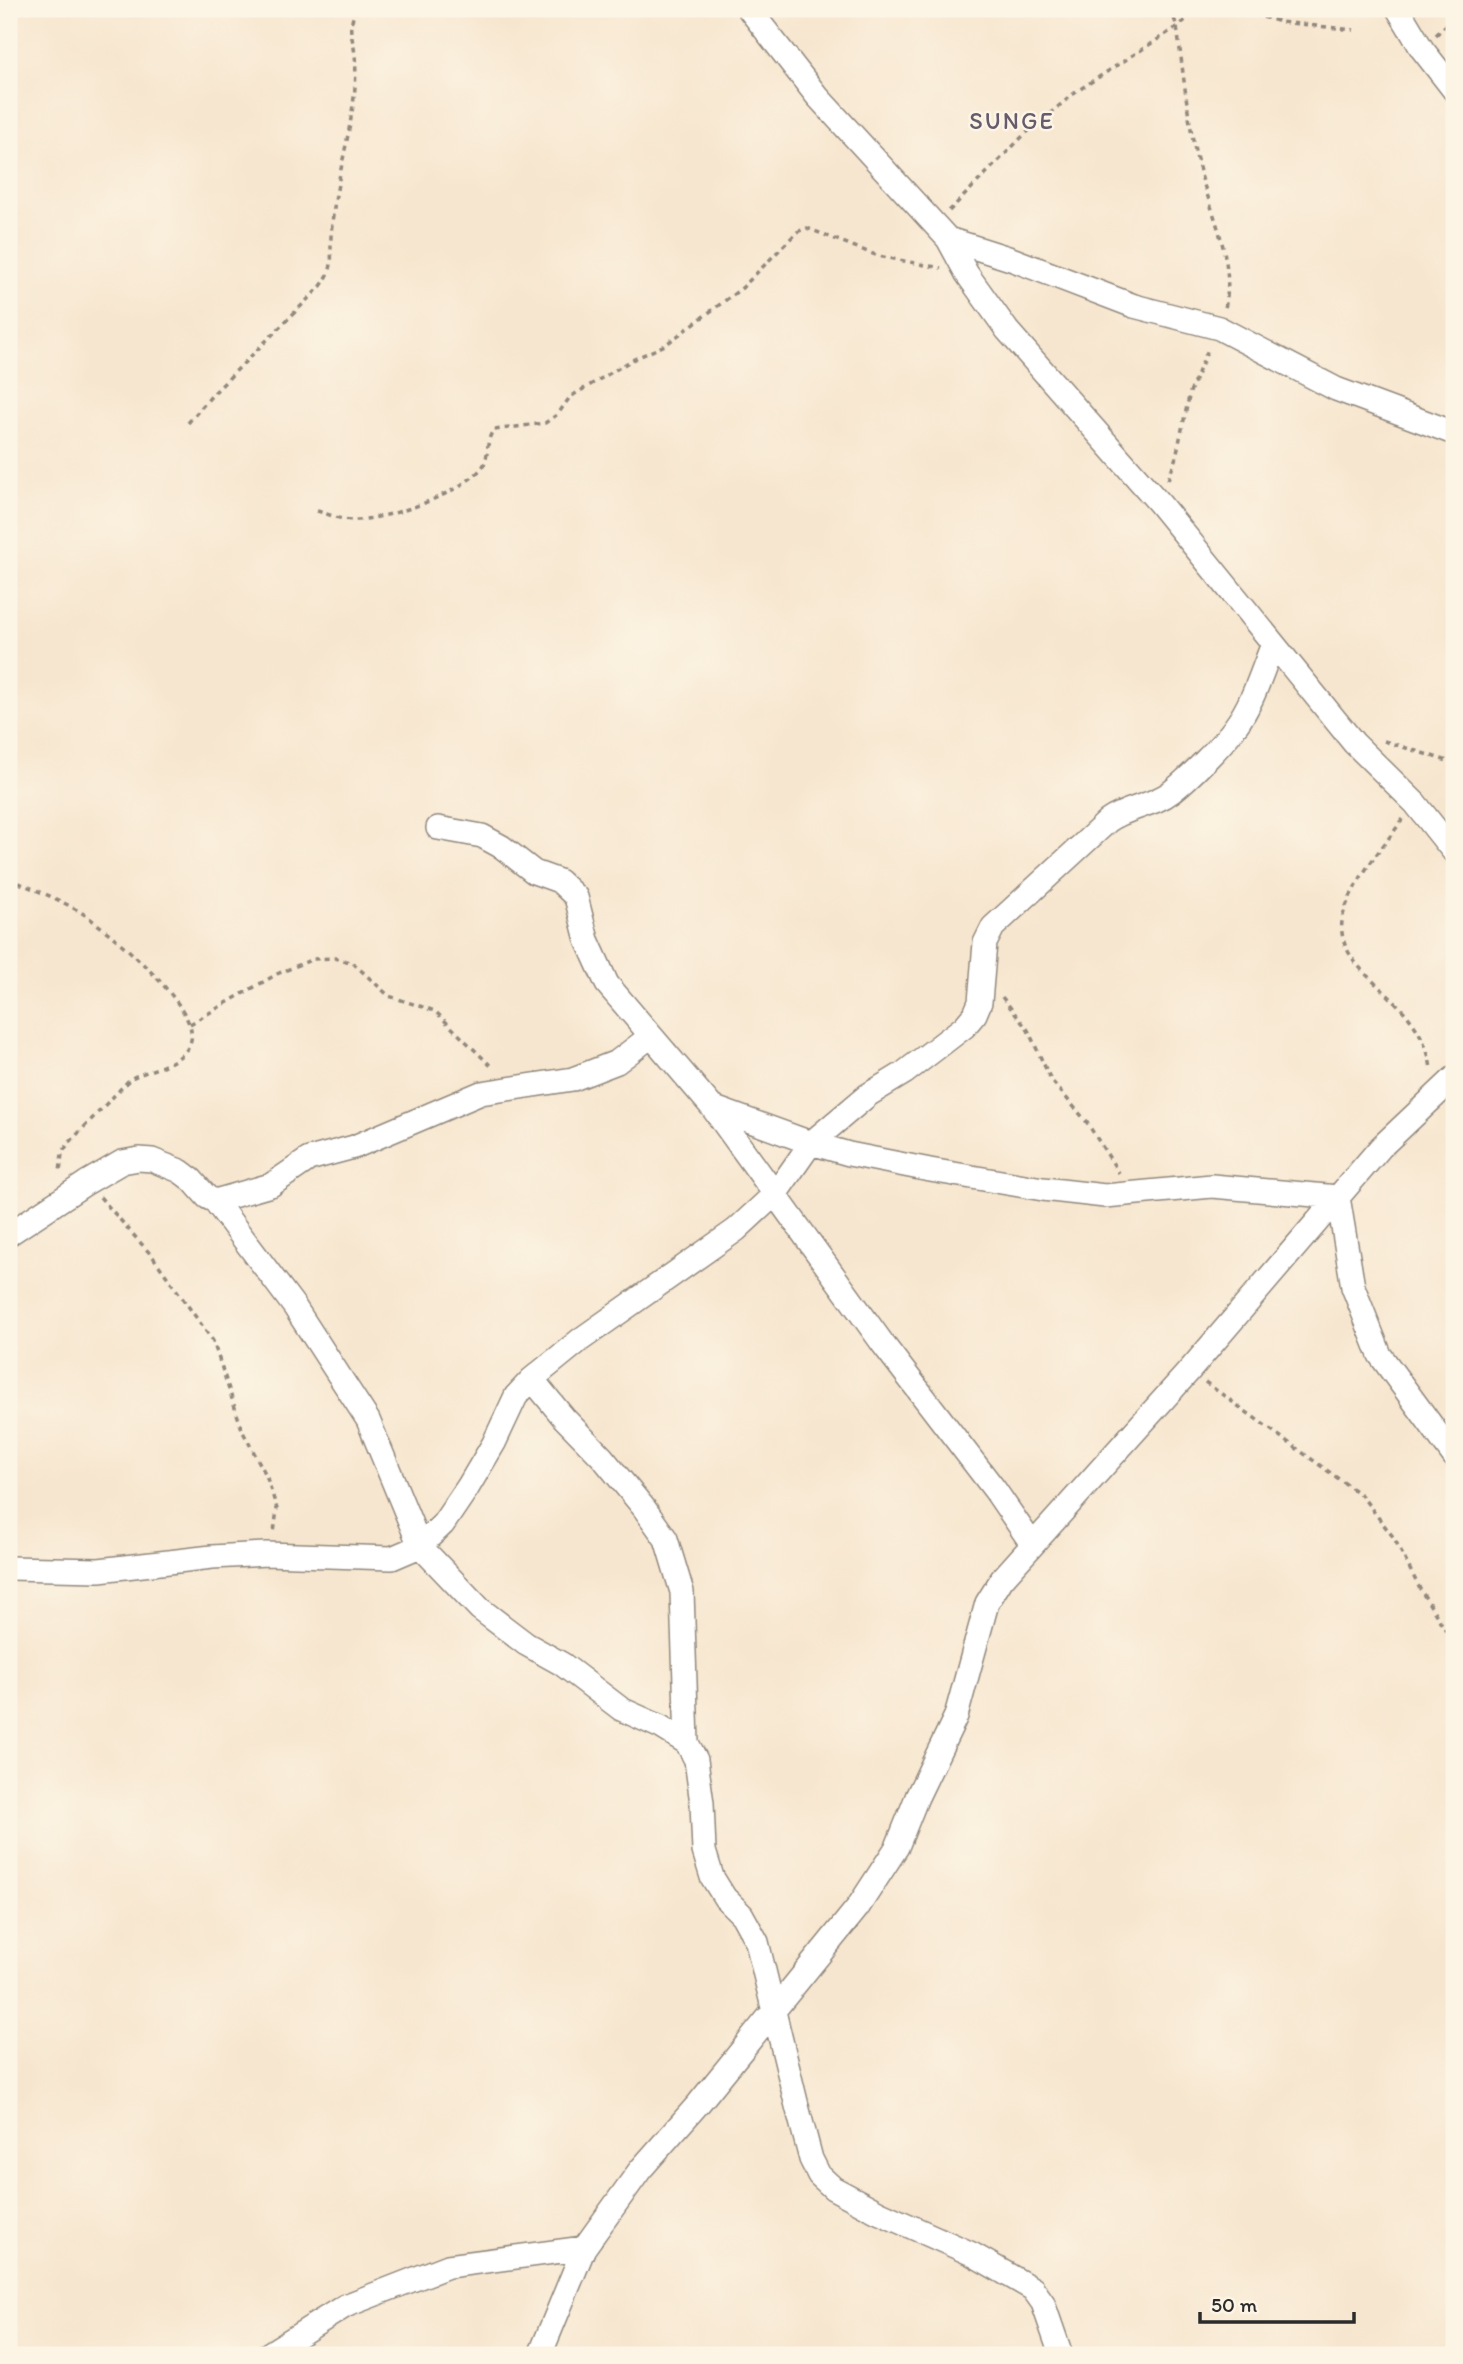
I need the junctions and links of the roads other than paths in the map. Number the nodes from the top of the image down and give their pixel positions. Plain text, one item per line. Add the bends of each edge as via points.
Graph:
1 (749, 9) edge
2 (1398, 9) edge
3 (1454, 90) edge
4 (941, 233) junction
5 (1454, 433) edge
6 (1273, 644) junction
7 (438, 828) dead end
8 (1454, 852) edge
9 (651, 1036) junction
10 (1454, 1077) edge
11 (712, 1107) junction
12 (811, 1143) junction
13 (776, 1193) junction
14 (1338, 1197) junction
15 (215, 1201) junction
16 (9, 1234) edge
17 (532, 1379) junction
18 (1454, 1456) edge
19 (1032, 1544) junction
20 (421, 1546) junction
21 (9, 1568) edge
22 (687, 1743) junction
23 (773, 2009) junction
24 (584, 2248) junction
25 (267, 2355) edge
26 (541, 2355) edge
27 (1061, 2355) edge

1 - 4 street via 817,96
2 - 3 street
4 - 5 street via 1134,306 1219,328 1336,389
4 - 6 street via 1007,330 1160,504
6 - 8 street via 1354,743 1415,803
6 - 12 street via 1235,727 1171,792 1116,816 993,927 985,943 980,1002 964,1027
7 - 9 street via 482,836 534,872 567,886 576,897 587,940 607,984
9 - 11 street
9 - 15 street via 617,1062 573,1079 481,1093 354,1147 309,1160 271,1185
10 - 14 street via 1381,1147
11 - 12 street
11 - 13 street
12 - 13 street
12 - 14 street via 930,1170 1105,1196 1212,1186
13 - 17 street via 736,1230
13 - 19 street
14 - 18 street via 1353,1287 1380,1355
14 - 19 street
15 - 16 street via 180,1171 139,1159 122,1162
15 - 20 street via 294,1306 368,1420
17 - 20 street via 516,1396 468,1487
17 - 22 street via 666,1539 682,1592
19 - 23 street via 987,1603 956,1716 897,1847 858,1907
20 - 21 street via 393,1558 266,1554 99,1570
20 - 22 street via 480,1609 517,1637 621,1709
22 - 23 street via 696,1760 704,1851 712,1877 757,1942
23 - 24 street via 640,2169
23 - 27 street via 807,2146 819,2175 877,2212 972,2254 1033,2289 1043,2303
24 - 25 street via 448,2266 345,2306
24 - 26 street

